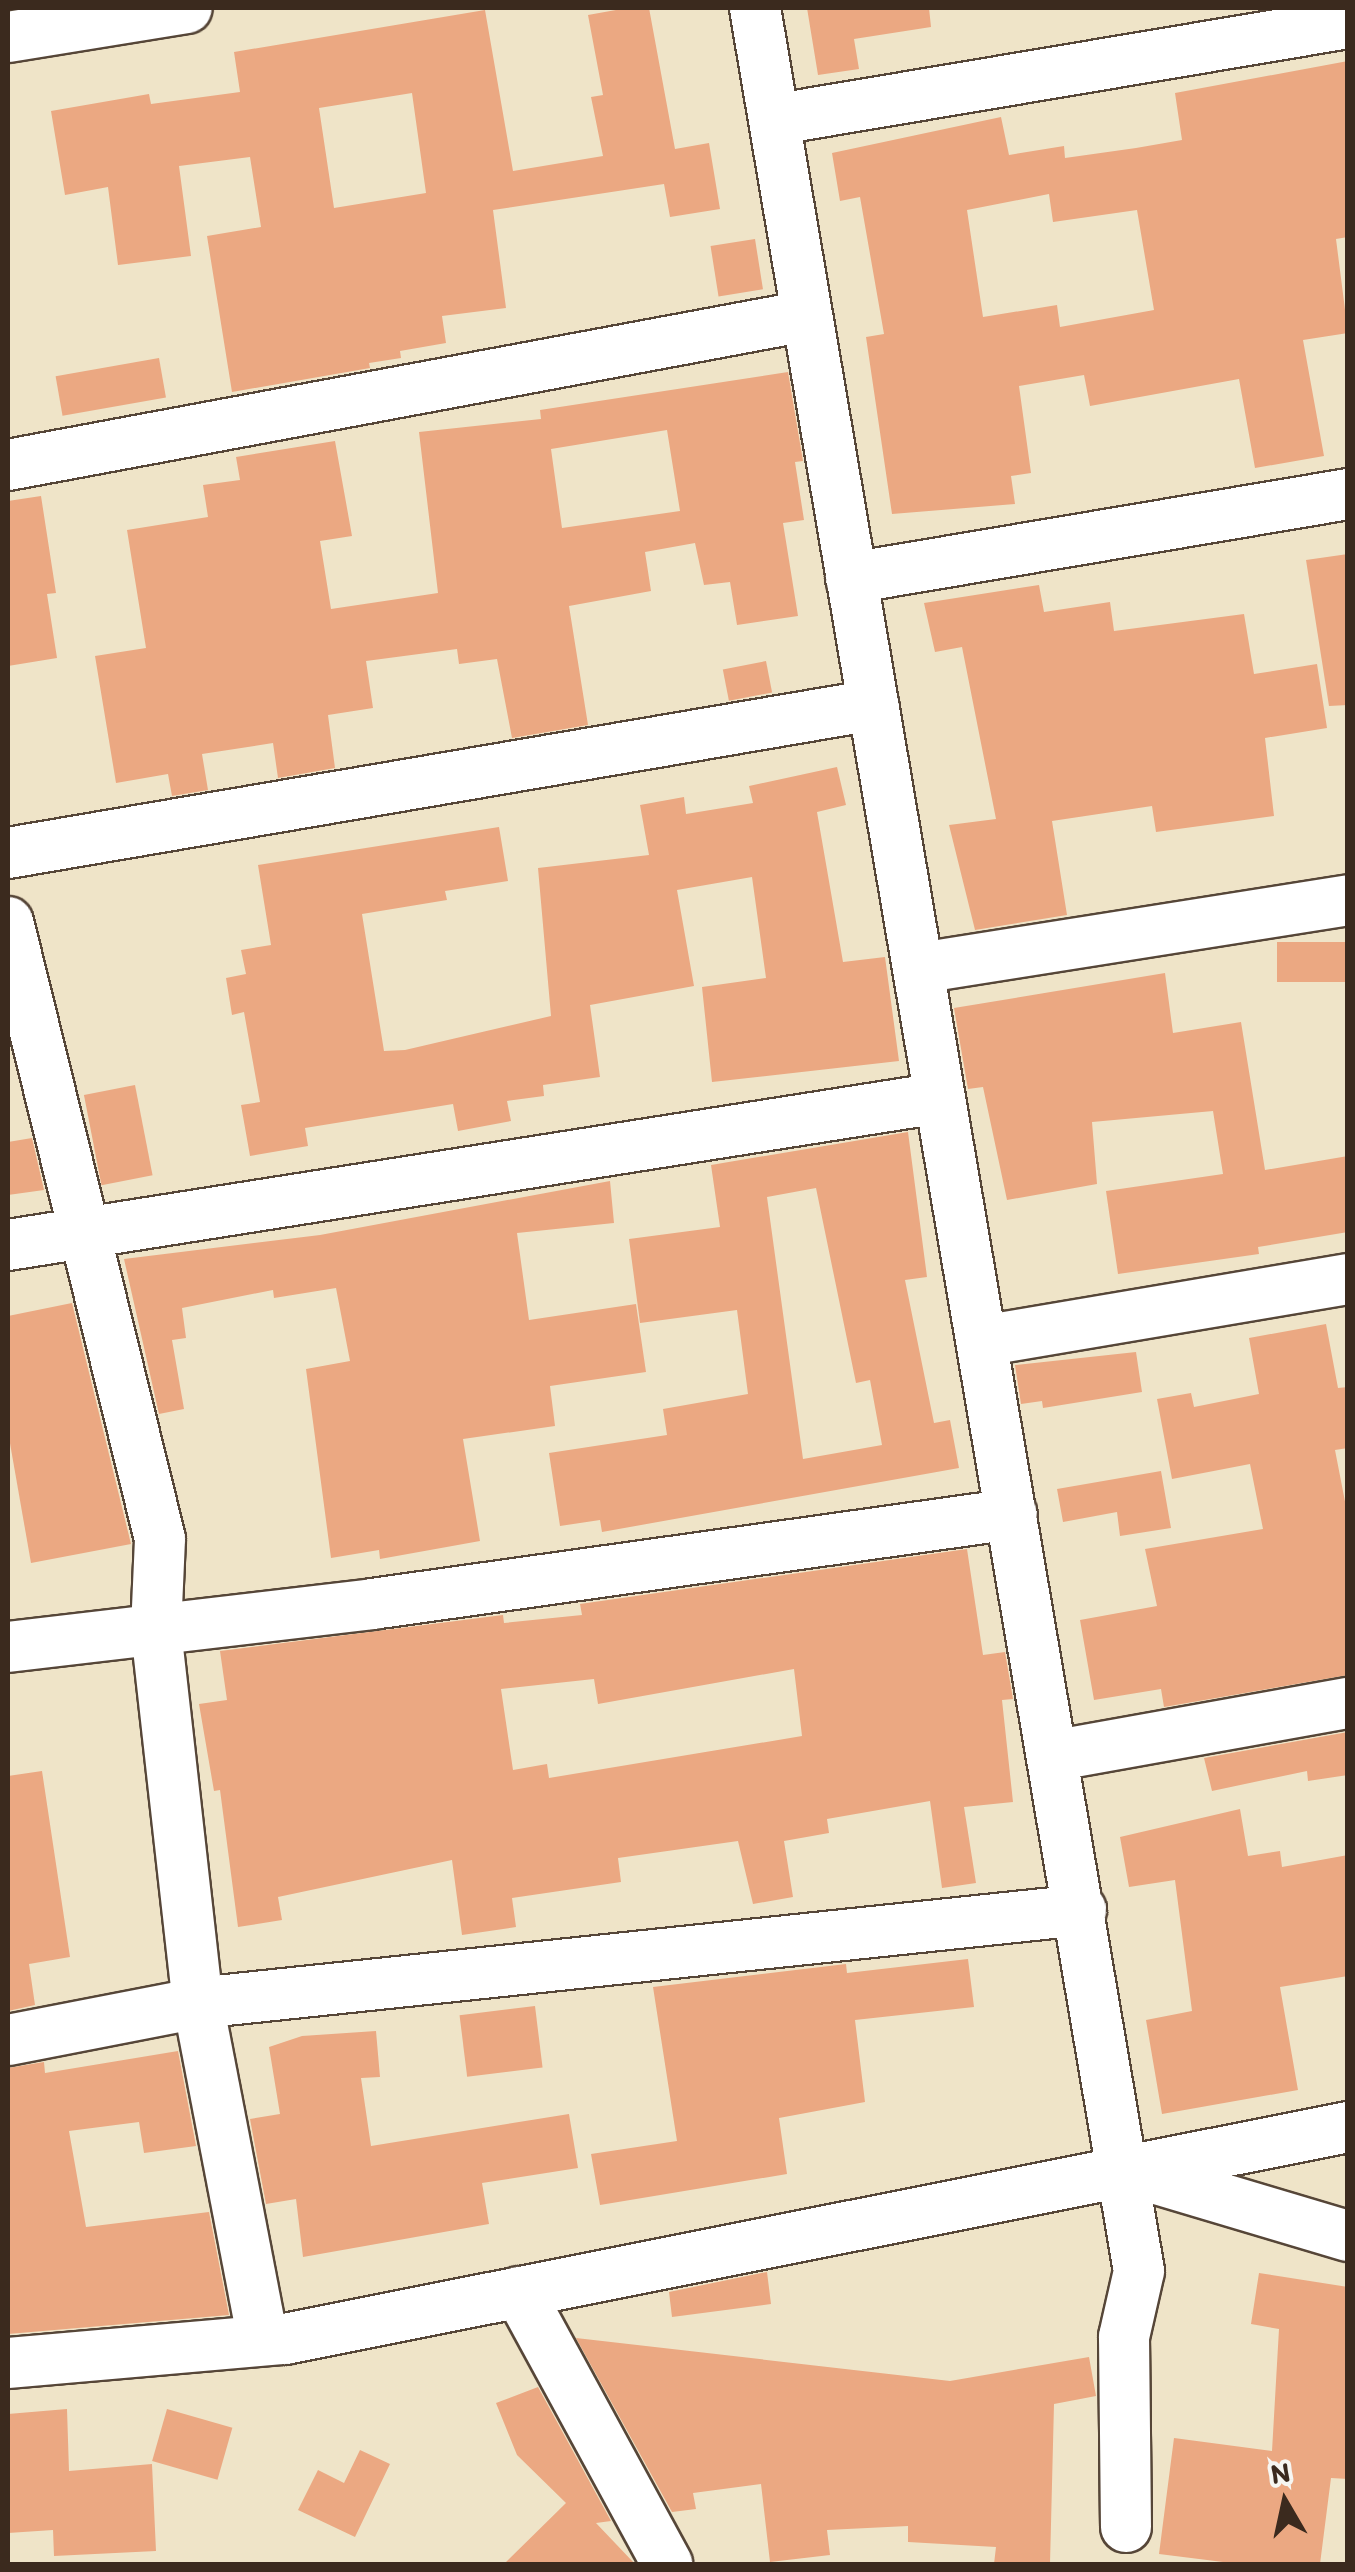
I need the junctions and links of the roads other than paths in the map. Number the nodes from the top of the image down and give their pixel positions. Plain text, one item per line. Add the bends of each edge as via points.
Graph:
1 (187, 8) edge
2 (756, 8) edge
3 (1348, 23) edge
4 (8, 37) edge
5 (778, 119) junction
6 (806, 316) junction
7 (8, 465) edge
8 (1348, 494) edge
9 (851, 578) junction
10 (873, 705) junction
11 (8, 853) edge
12 (1348, 900) edge
13 (8, 922) edge
14 (920, 968) junction
15 (939, 1098) junction
16 (80, 1235) junction
17 (8, 1245) edge
18 (1348, 1279) edge
19 (982, 1341) junction
20 (1012, 1514) junction
21 (156, 1630) junction
22 (8, 1647) edge
23 (1348, 1702) edge
24 (1052, 1756) junction
25 (1080, 1910) junction
26 (198, 2002) junction
27 (8, 2040) edge
28 (1348, 2127) edge
29 (1124, 2169) junction
30 (1348, 2236) edge
31 (519, 2292) junction
32 (262, 2336) junction
33 (8, 2363) edge
34 (1126, 2528) dead end
35 (667, 2564) edge

1 - 4 street
2 - 5 street
3 - 5 street
5 - 6 street
6 - 7 street
6 - 9 street
8 - 9 street
9 - 10 street
10 - 11 street
10 - 14 street
12 - 14 street
13 - 16 street
14 - 15 street
15 - 16 street
15 - 19 street
16 - 17 street
16 - 21 street via 160,1539
18 - 19 street
19 - 20 street
20 - 21 street
20 - 24 street
21 - 22 street
21 - 26 street
23 - 24 street
24 - 25 street
25 - 26 street
25 - 29 street
26 - 27 street
26 - 32 street
28 - 29 street
29 - 30 street
29 - 31 street
29 - 34 street via 1140,2271 1124,2337
31 - 32 street via 285,2339
31 - 35 street
32 - 33 street

